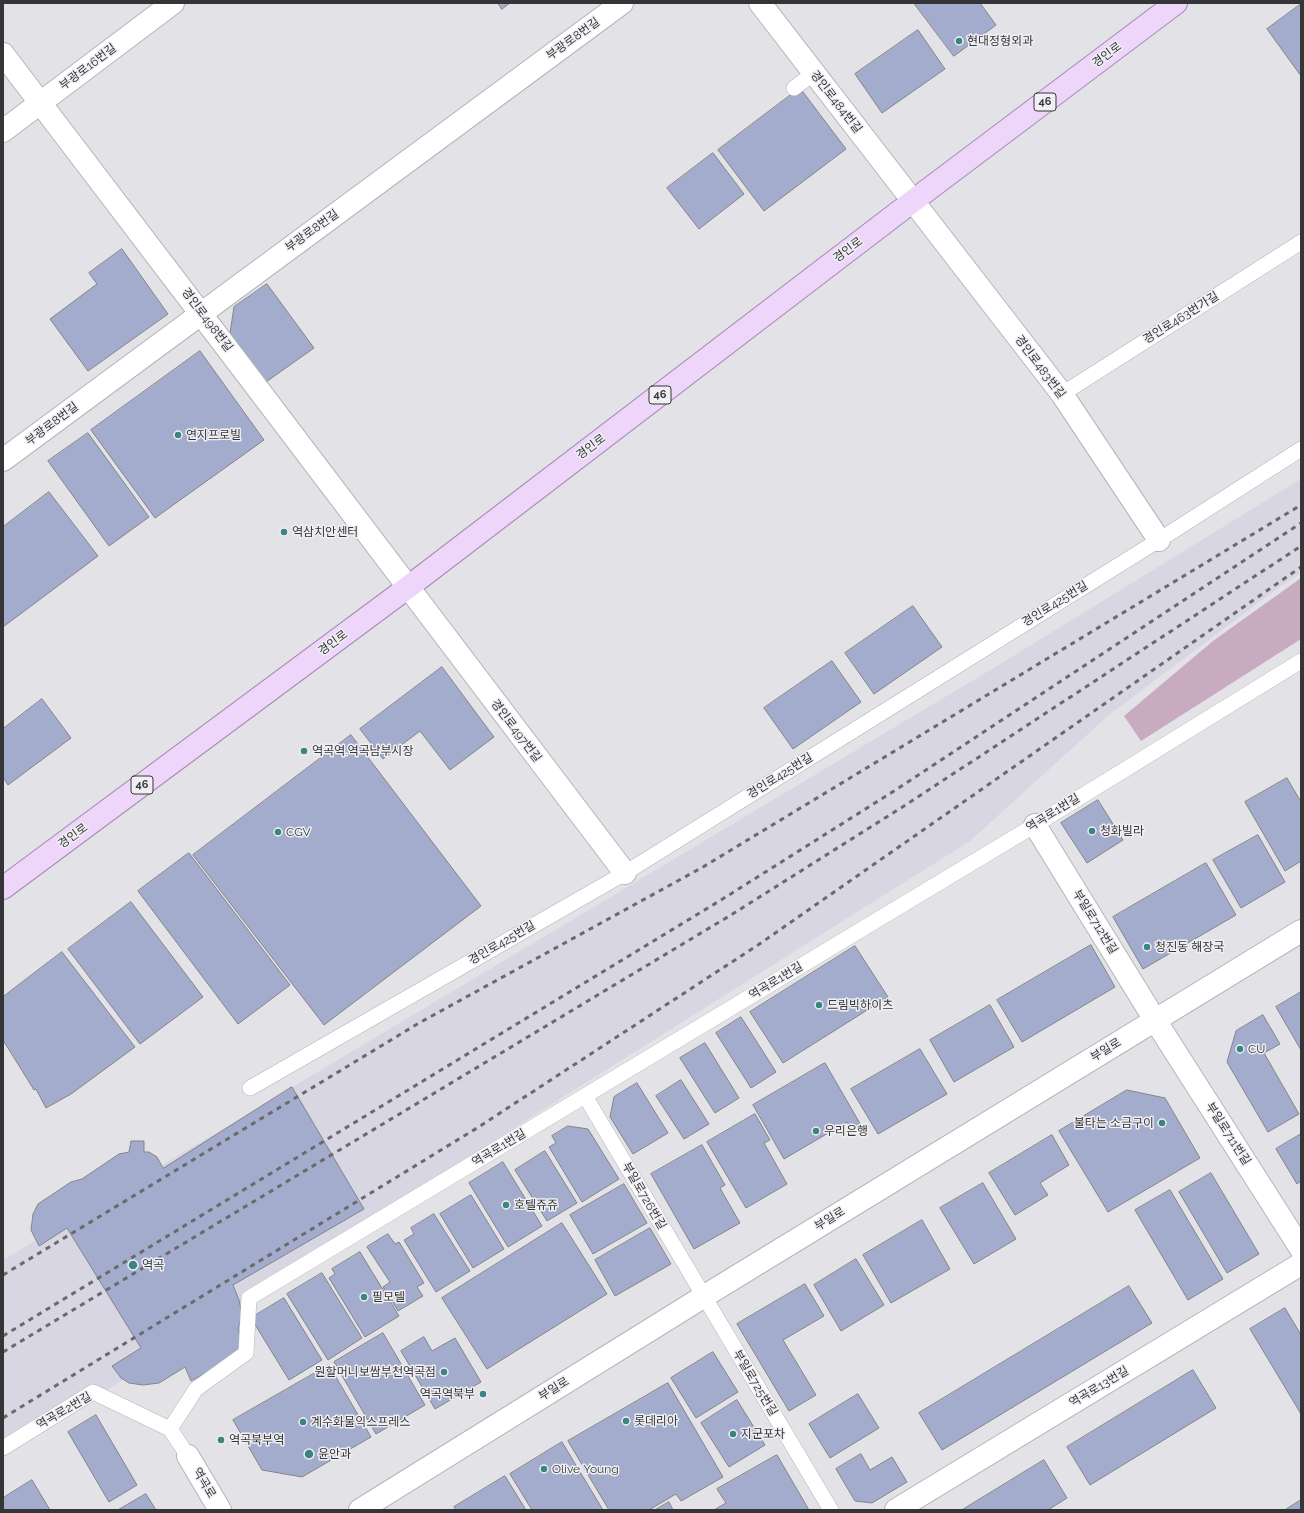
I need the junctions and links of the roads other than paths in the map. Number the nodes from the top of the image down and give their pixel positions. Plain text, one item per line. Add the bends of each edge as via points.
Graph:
1 (173, 3) edge
2 (622, 3) edge
3 (760, 3) edge
4 (1176, 3) edge
5 (3, 54) edge
6 (814, 73) junction
7 (794, 88) dead end
8 (41, 103) junction
9 (3, 131) edge
10 (913, 201) junction
11 (1301, 242) edge
12 (202, 312) junction
13 (1062, 394) junction
14 (1301, 448) edge
15 (3, 460) edge
16 (1159, 540) junction
17 (407, 588) junction
18 (1301, 661) edge
19 (1035, 825) junction
20 (624, 873) junction
21 (3, 888) edge
22 (1301, 931) edge
23 (1155, 1020) junction
24 (250, 1088) dead end
25 (585, 1096) junction
26 (1301, 1249) edge
27 (1301, 1264) edge
28 (703, 1297) junction
29 (170, 1429) junction
30 (3, 1448) edge
31 (188, 1456) joint
32 (220, 1510) edge
33 (360, 1510) edge
34 (831, 1510) edge
35 (896, 1510) edge

1 - 8 street, 부광로16번길
2 - 12 street, 부광로8번길
3 - 6 street, 경인로484번길
4 - 10 main road, 경인로 / 46
5 - 8 street, 경인로498번길
6 - 7 lane
6 - 10 street, 경인로484번길
8 - 9 street, 부광로16번길
8 - 12 street, 경인로498번길
10 - 13 street, 경인로483번길
10 - 17 main road, 경인로 / 46
11 - 13 lane, 경인로463번가길
12 - 15 street, 부광로8번길
12 - 17 street, 경인로498번길
13 - 16 street, 경인로483번길
14 - 16 lane, 경인로425번길
16 - 20 lane, 경인로425번길
17 - 20 street, 경인로497번길
17 - 21 main road, 경인로 / 46
18 - 19 lane, 역곡로1번길
19 - 23 street, 부일로712번길
19 - 25 lane, 역곡로1번길
20 - 24 lane, 경인로425번길
22 - 23 street, 부일로
23 - 26 street, 부일로711번길
23 - 28 street, 부일로
25 - 28 lane, 부일로726번길
25 - 29 lane, 역곡로1번길 via 249,1298 246,1354 196,1388
27 - 35 street, 역곡로13번길
28 - 33 street, 부일로
28 - 34 lane, 부일로725번길
29 - 30 lane, 역곡로2번길 via 94,1392
29 - 31 lane
31 - 32 street, 역곡로

